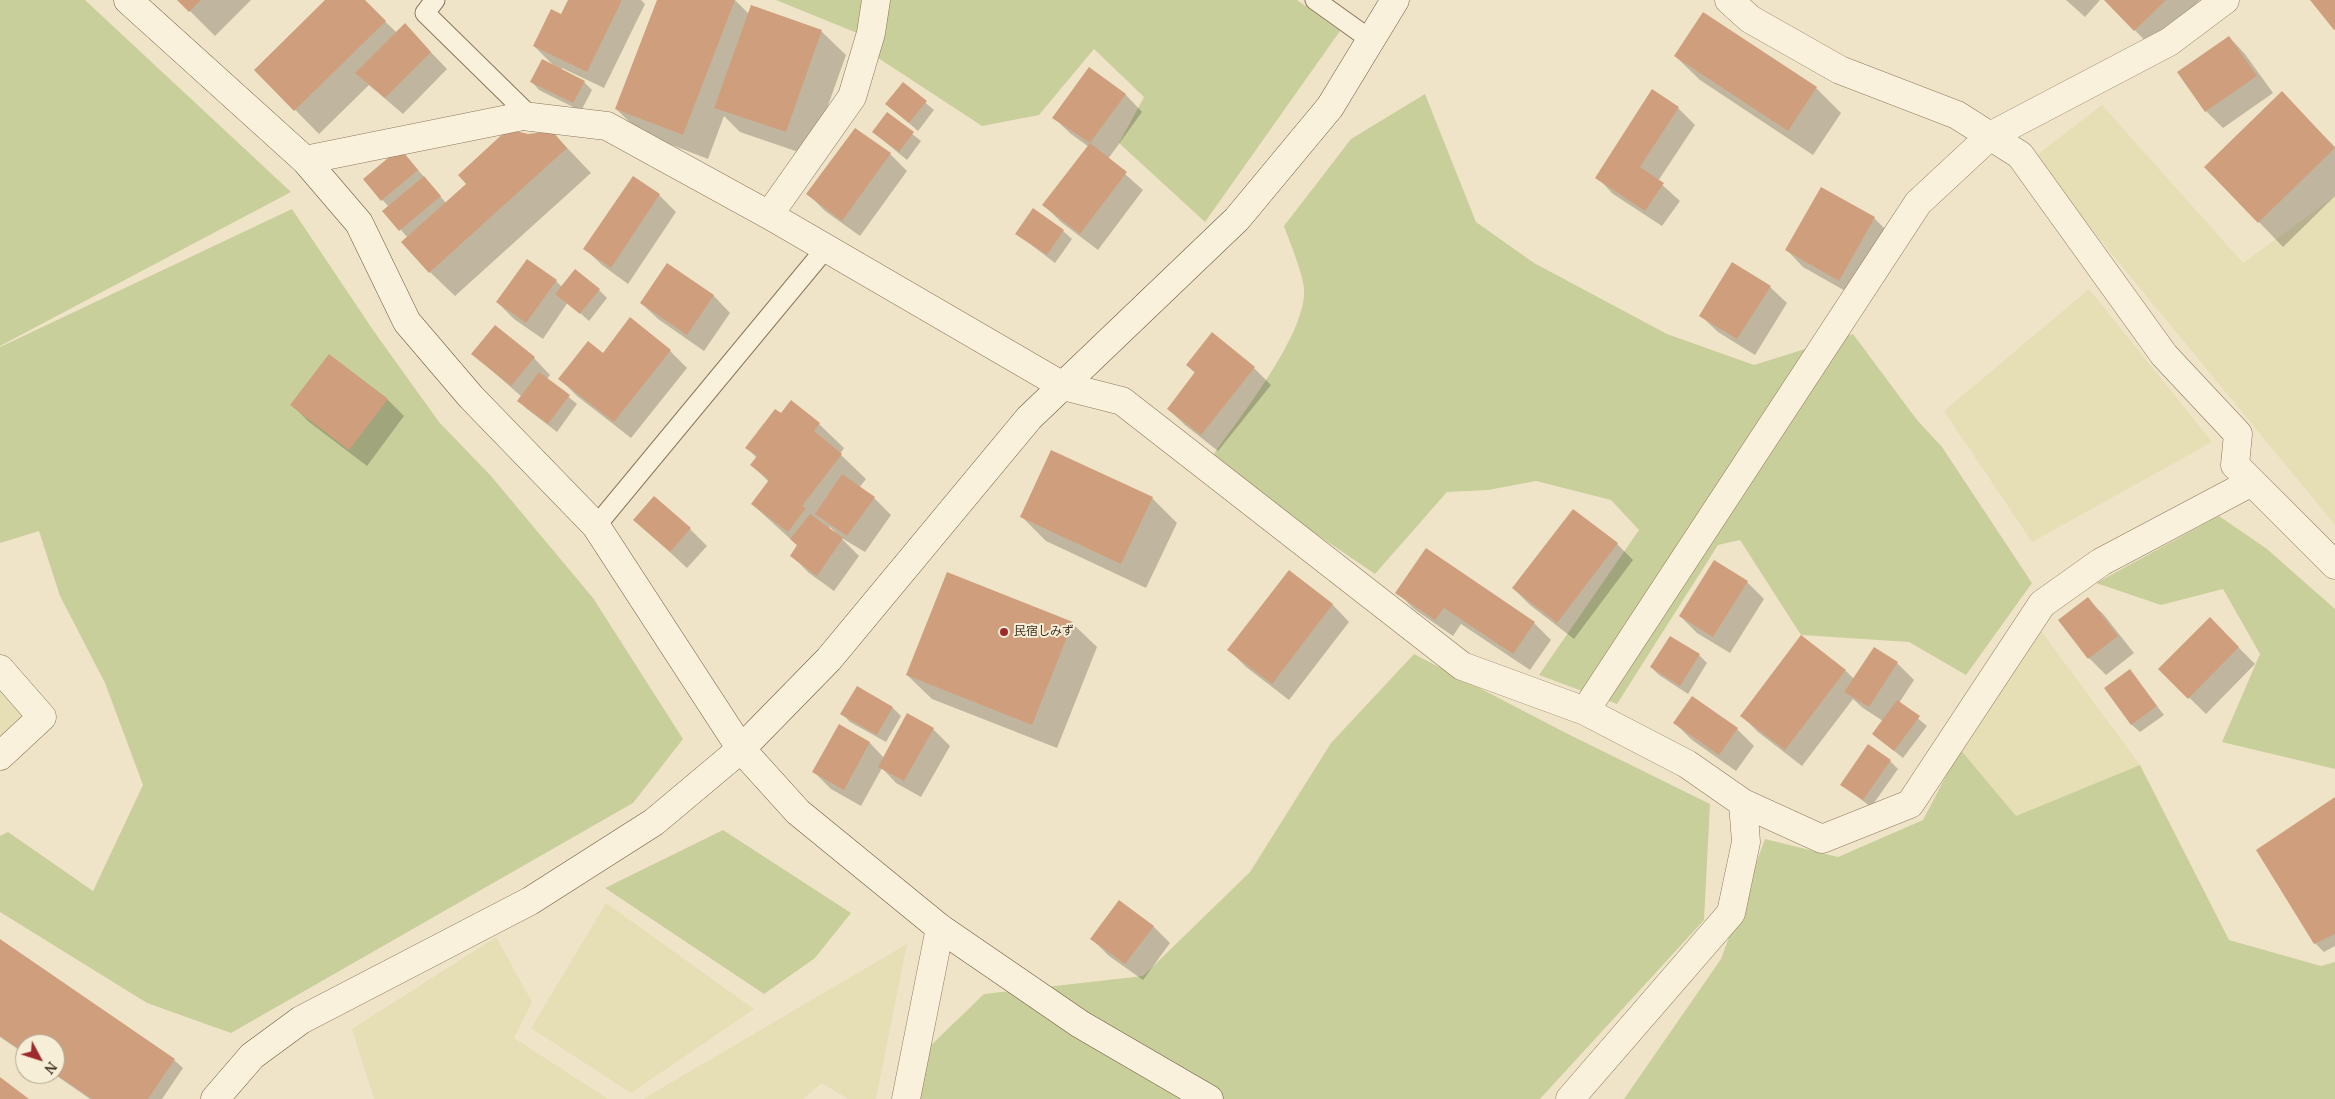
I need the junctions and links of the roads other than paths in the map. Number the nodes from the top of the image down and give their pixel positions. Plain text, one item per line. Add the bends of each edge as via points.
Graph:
1 (128, 0) edge
2 (435, 0) edge
3 (876, 0) edge
4 (1315, 0) edge
5 (1395, 0) edge
6 (1729, 0) edge
7 (2225, 0) edge
8 (1371, 40) junction
9 (531, 117) junction
10 (1990, 136) junction
11 (305, 160) junction
12 (769, 215) junction
13 (826, 248) junction
14 (1063, 386) junction
15 (2252, 482) junction
16 (596, 526) junction
17 (2335, 565) edge
18 (0, 669) edge
19 (1585, 711) junction
20 (741, 749) junction
21 (0, 756) edge
22 (1743, 803) junction
23 (940, 928) junction
24 (215, 1099) edge
25 (906, 1099) edge
26 (1209, 1099) edge
27 (1570, 1099) edge

1 - 11 street
2 - 9 lane via 425,13
3 - 12 street via 871,33 852,97
4 - 8 lane
5 - 8 street
6 - 10 street via 1750,19 1840,70 1957,115
7 - 10 street via 2169,42
8 - 14 street via 1330,107 1237,219
9 - 11 street
9 - 12 street via 607,126
10 - 15 street via 2020,155 2164,355 2238,434 2235,466
10 - 19 street via 1918,203
11 - 16 street via 359,223 408,322 471,397
12 - 13 street
13 - 14 street
13 - 16 lane
14 - 19 street via 1122,401 1462,666
14 - 20 street via 1029,418 830,659
15 - 17 street
15 - 22 street via 2100,562 2042,604 1910,804 1822,839
16 - 20 street
18 - 21 street via 42,717
19 - 22 street via 1687,764
20 - 23 street via 798,812
20 - 24 street via 654,822 530,901 301,1020 252,1056
22 - 27 street via 1746,842 1731,913
23 - 25 street
23 - 26 street via 1080,1024

